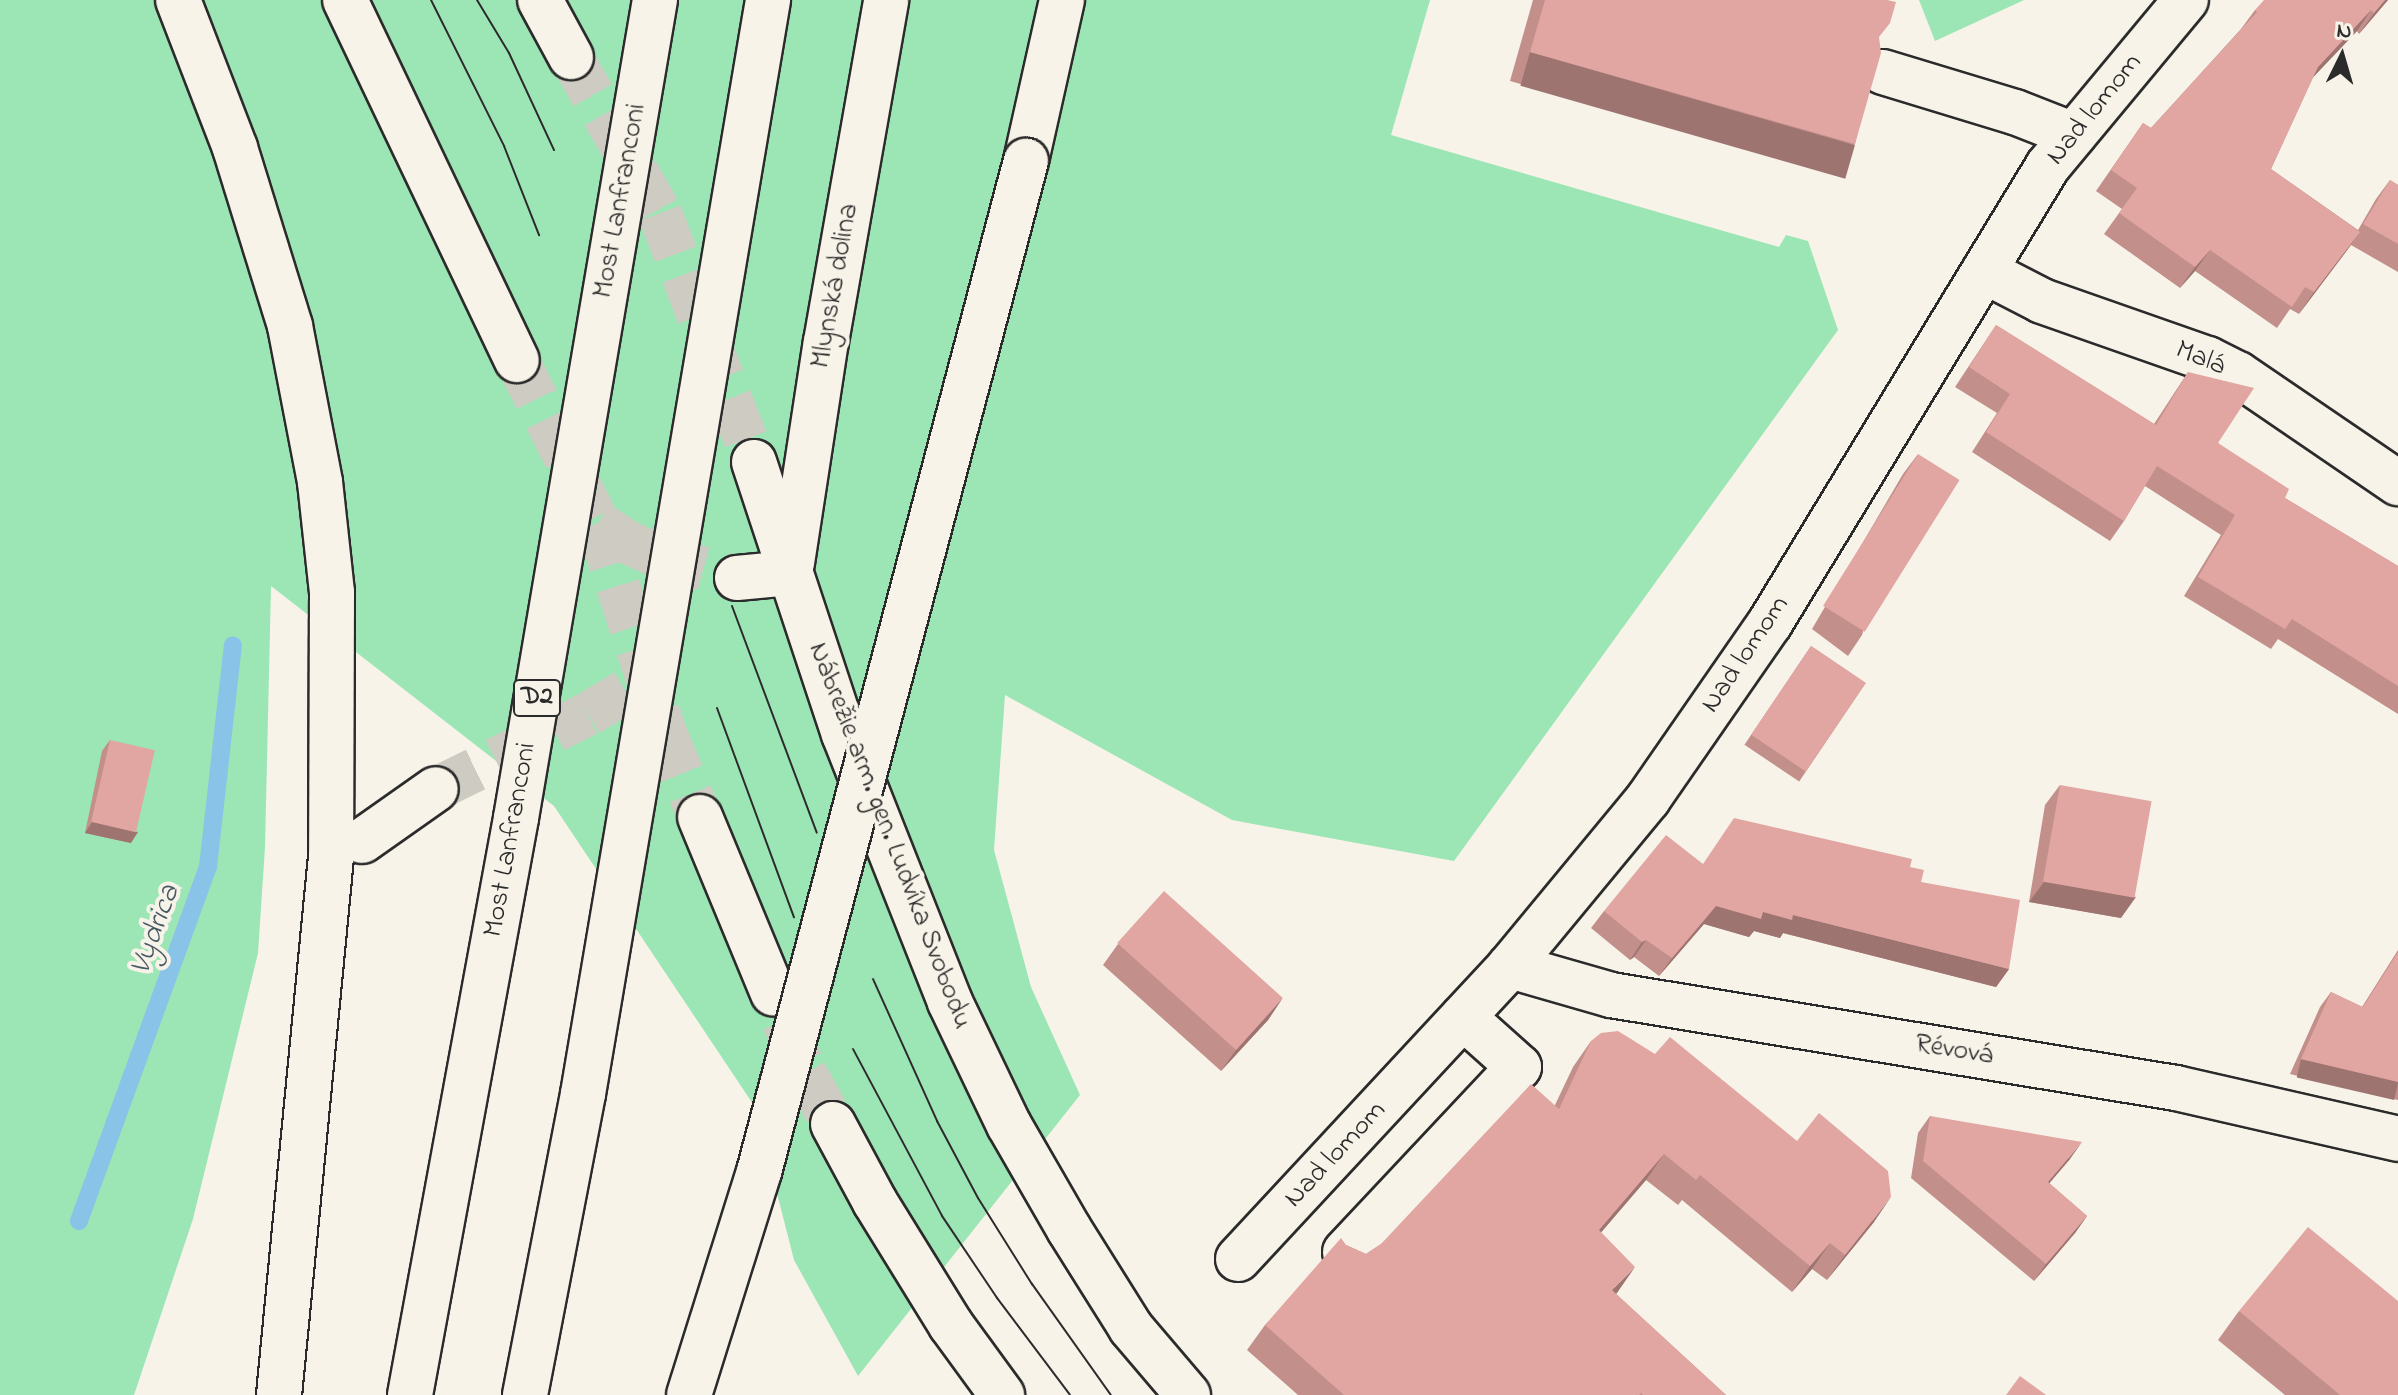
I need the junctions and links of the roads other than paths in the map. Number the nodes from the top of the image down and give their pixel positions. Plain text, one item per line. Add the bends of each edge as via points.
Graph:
1 (178, 0) edge
2 (345, 0) edge
3 (540, 0) edge
4 (655, 0) edge
5 (768, 0) edge
6 (886, 0) edge
7 (1062, 0) edge
8 (2186, 0) edge
9 (571, 57) tunnel mouth
10 (1883, 72) edge
11 (2074, 135) junction
12 (1984, 271) junction
13 (517, 360) tunnel mouth
14 (754, 462) tunnel mouth
15 (2398, 483) edge
16 (790, 573) junction
17 (737, 578) tunnel mouth
18 (436, 789) tunnel mouth
19 (700, 817) tunnel mouth
20 (362, 841) dead end
21 (1510, 966) junction
22 (773, 993) tunnel mouth
23 (1463, 1017) junction
24 (833, 1124) tunnel mouth
25 (2398, 1139) edge
26 (1345, 1252) edge
27 (1238, 1259) dead end
28 (279, 1395) edge
29 (410, 1395) edge
30 (525, 1395) edge
31 (689, 1395) edge
32 (1002, 1395) edge
33 (1188, 1395) edge

1 - 28 main road via 235,148 290,326 320,482 332,592 331,857
2 - 13 main road
3 - 9 main road
4 - 29 main road, Most Lanfranconi / D2, bridge via 516,818
5 - 30 main road, bridge via 583,1094
6 - 16 main road, Mlynská dolina
7 - 31 main road, bridge via 1026,161 759,1172
8 - 11 main road, Nad lomom
10 - 11 main road
11 - 12 main road, Nad lomom via 2048,166
12 - 15 main road, Malá via 2042,301 2238,374
12 - 21 main road, Nad lomom via 1770,623 1648,799
14 - 16 main road, Nábrežie arm. gen. Ludvíka Svobodu
16 - 17 main road
16 - 33 main road, Nábrežie arm. gen. Ludvíka Svobodu via 901,883 1002,1112 1131,1328
18 - 20 main road
19 - 22 main road
21 - 23 main road, Nad lomom
21 - 25 main road, Révová via 1611,995 2176,1088
23 - 26 main road via 1519,1067
23 - 27 main road, Nad lomom
24 - 32 main road via 944,1313

